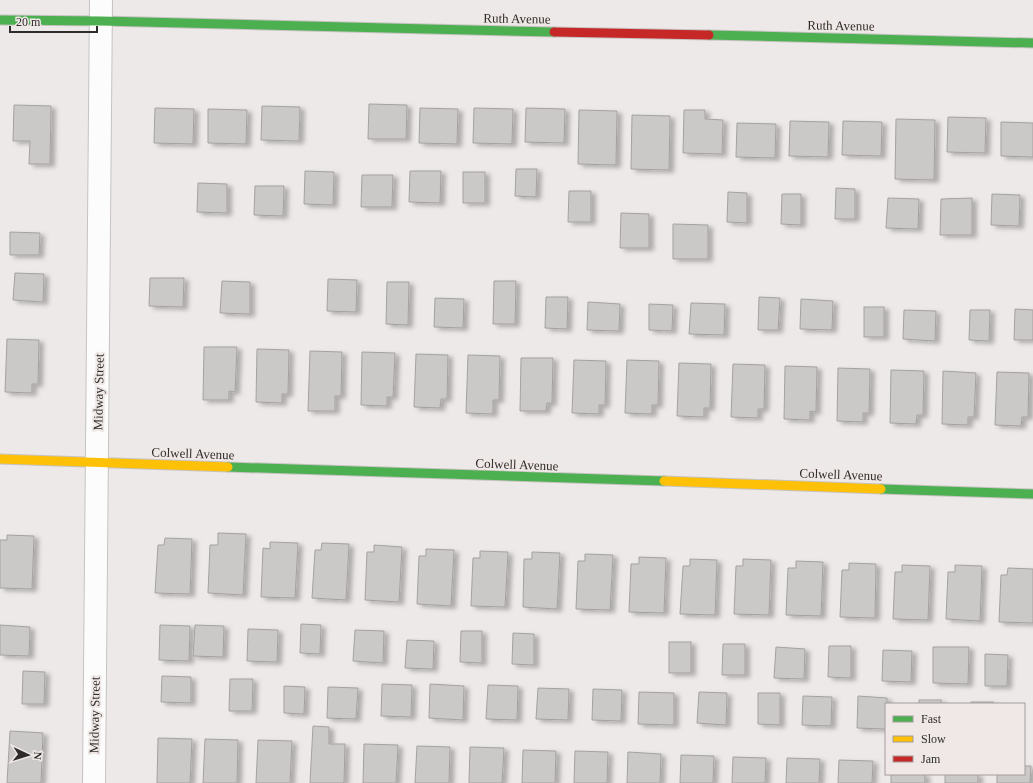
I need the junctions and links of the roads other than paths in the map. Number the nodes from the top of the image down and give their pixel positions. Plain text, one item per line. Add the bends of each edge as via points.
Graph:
1 (101, 10) edge
2 (0, 20) edge
3 (1033, 43) edge
4 (0, 459) edge
5 (97, 463) junction
6 (1033, 494) edge
7 (94, 783) edge

1 - 2 street, Ruth Avenue
1 - 3 street, Ruth Avenue
1 - 5 street, Midway Street
4 - 5 street, Colwell Avenue
5 - 6 street, Colwell Avenue
5 - 7 street, Midway Street

